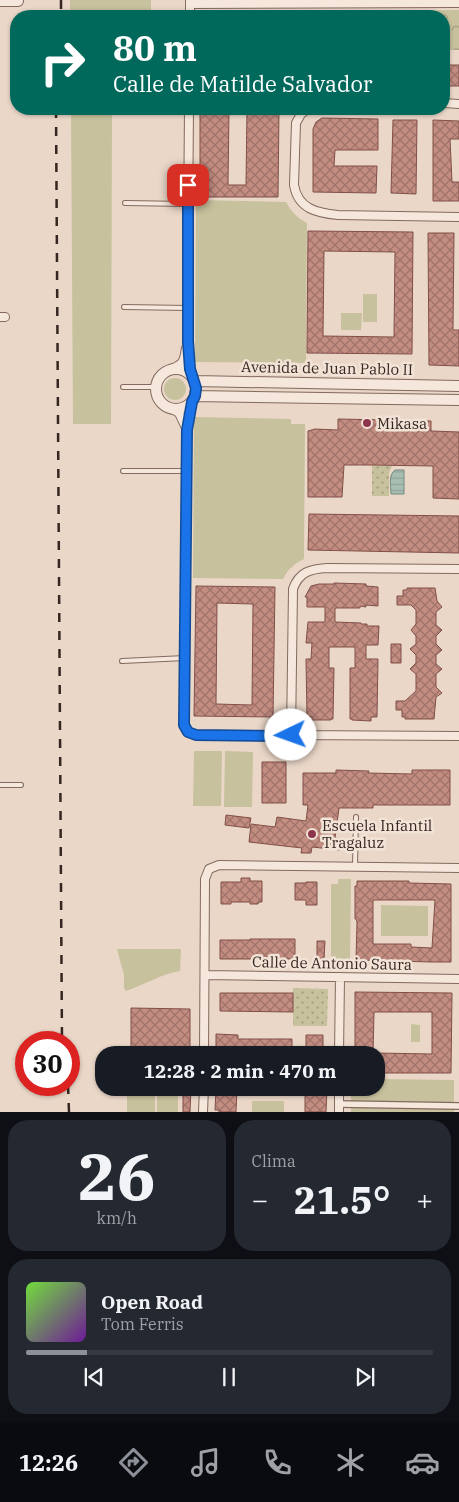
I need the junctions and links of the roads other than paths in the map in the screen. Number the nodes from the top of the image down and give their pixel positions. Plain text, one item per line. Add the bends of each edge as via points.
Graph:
1 (0, 1) edge
2 (18, 1) dead end
3 (190, 2) edge
4 (459, 3) edge
5 (189, 115) edge
6 (300, 115) edge
7 (125, 204) dead end
8 (188, 204) junction
9 (459, 217) edge
10 (124, 307) dead end
11 (188, 308) junction
12 (188, 341) junction
13 (171, 369) junction
14 (194, 379) junction
15 (459, 386) edge
16 (124, 387) dead end
17 (155, 387) junction
18 (193, 399) junction
19 (459, 400) edge
20 (172, 409) junction
21 (187, 430) junction
22 (123, 471) dead end
23 (186, 471) junction
24 (459, 569) edge
25 (184, 658) junction
26 (122, 661) dead end
27 (291, 735) junction
28 (459, 736) edge
29 (0, 785) edge
30 (22, 785) dead end
31 (356, 817) dead end
32 (355, 867) junction
33 (459, 868) edge
34 (205, 975) junction
35 (340, 977) junction
36 (459, 979) edge
37 (204, 1046) edge
38 (340, 1046) edge
39 (204, 1096) edge
40 (459, 1106) edge
41 (339, 1108) edge
42 (203, 1112) edge

1 - 2 street
3 - 4 street
5 - 8 street
6 - 9 street via 296,123 294,185 296,194 308,208 338,215
7 - 8 lane
8 - 11 street
10 - 11 lane
11 - 12 street
12 - 13 street via 184,360
12 - 14 street
13 - 14 street via 183,370
13 - 17 street via 160,376
14 - 15 street, Avenida de Juan Pablo II
14 - 18 street
16 - 17 lane
17 - 20 street via 158,399
18 - 19 street, Avenida de Juan Pablo II
18 - 20 street via 183,408
18 - 21 street
20 - 21 street via 179,413
21 - 23 street
22 - 23 lane
23 - 25 street
24 - 27 street via 327,568 304,572 293,589
25 - 26 lane
25 - 27 street via 184,725 188,732 196,735
27 - 28 street
29 - 30 lane
31 - 32 lane
32 - 33 street
32 - 34 street via 219,865 209,869 205,879
34 - 35 street, Calle de Antonio Saura
34 - 37 street
35 - 36 street, Calle de Antonio Saura
35 - 38 street
39 - 42 street
40 - 41 street

